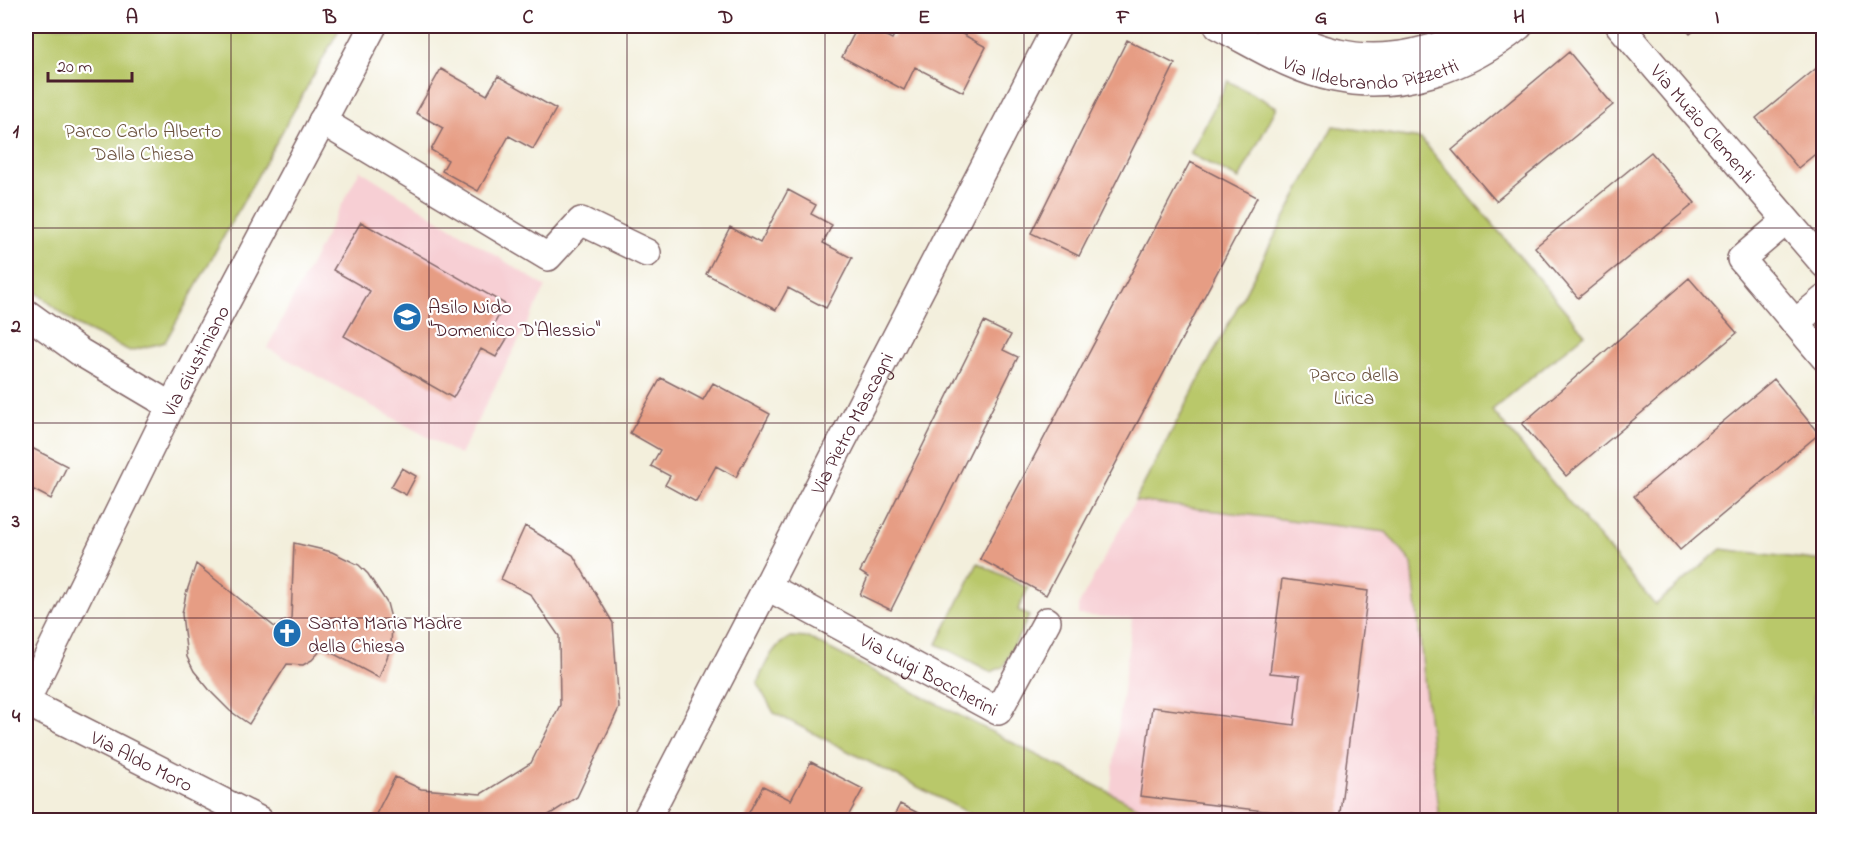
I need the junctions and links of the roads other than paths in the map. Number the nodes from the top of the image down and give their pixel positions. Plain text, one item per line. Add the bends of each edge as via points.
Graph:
1 (373, 26) edge
2 (1057, 26) edge
3 (1218, 26) edge
4 (1269, 26) edge
5 (1481, 26) edge
6 (1519, 26) edge
7 (1620, 26) edge
8 (322, 121) junction
9 (1786, 221) junction
10 (647, 253) dead end
11 (1824, 264) edge
12 (1824, 299) edge
13 (26, 313) edge
14 (1795, 323) junction
15 (1824, 357) edge
16 (171, 406) junction
17 (768, 587) junction
18 (1047, 621) dead end
19 (26, 701) edge
20 (259, 820) edge
21 (646, 820) edge

1 - 8 street, Via Giustiniano
2 - 17 street, Via Pietro Mascagni
3 - 6 street, Via Ildebrando Pizzetti via 1315,72 1365,82 1392,82 1433,72 1476,55
4 - 5 street, Via Ildebrando Pizzetti via 1340,54 1379,56 1453,41
7 - 9 street, Via Muzio Clementi
8 - 10 street via 548,257 581,221
8 - 16 street, Via Giustiniano
9 - 11 street, Via Muzio Clementi
9 - 14 street via 1741,259
12 - 14 street
13 - 16 street via 80,352
14 - 15 street
16 - 19 street, Via Giustiniano
17 - 18 street, Via Luigi Boccherini via 998,711
17 - 21 street, Via Pietro Mascagni
19 - 20 street, Via Aldo Moro

